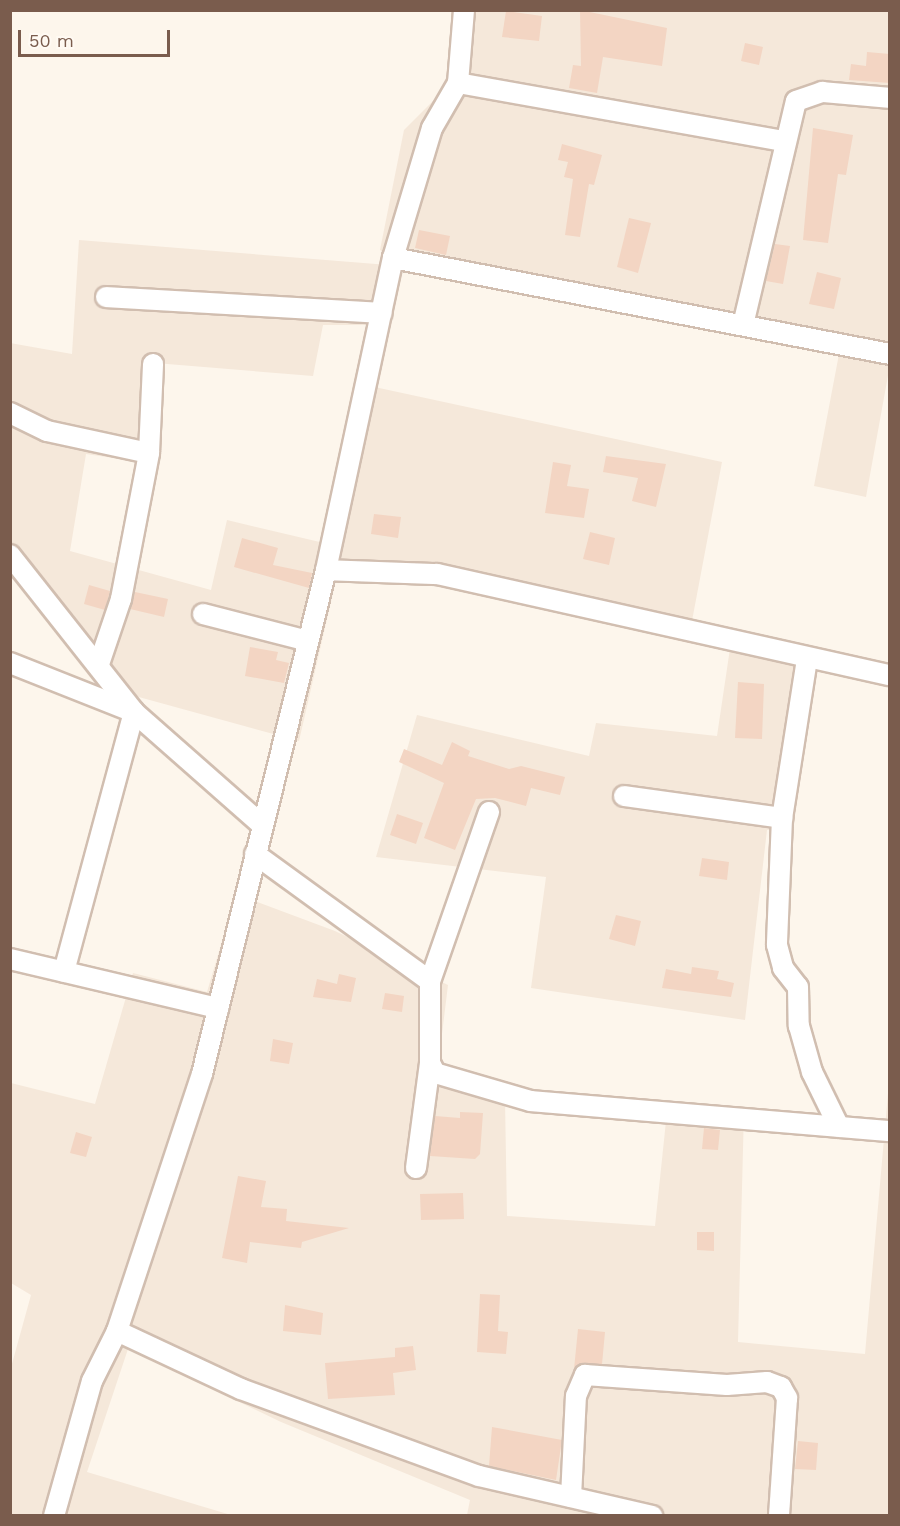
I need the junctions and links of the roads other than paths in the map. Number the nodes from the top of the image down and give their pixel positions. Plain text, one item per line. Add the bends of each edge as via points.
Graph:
1 (464, 10) edge
2 (458, 83) junction
3 (890, 98) edge
4 (784, 141) junction
5 (393, 258) junction
6 (106, 297) dead end
7 (382, 313) junction
8 (743, 325) junction
9 (890, 354) edge
10 (153, 364) dead end
11 (10, 413) edge
12 (149, 453) junction
13 (10, 555) edge
14 (326, 570) junction
15 (203, 614) dead end
16 (308, 641) junction
17 (807, 659) junction
18 (10, 663) edge
19 (99, 664) junction
20 (890, 675) edge
21 (134, 712) junction
22 (624, 796) dead end
23 (489, 812) dead end
24 (782, 818) junction
25 (262, 825) junction
26 (255, 854) junction
27 (10, 959) edge
28 (64, 972) junction
29 (430, 981) junction
30 (218, 1008) junction
31 (430, 1063) junction
32 (839, 1127) junction
33 (890, 1131) edge
34 (416, 1168) dead end
35 (117, 1331) junction
36 (580, 1504) edge
37 (54, 1515) edge
38 (652, 1515) edge
39 (779, 1515) edge

1 - 2 street
2 - 4 street
2 - 5 street via 432,128
3 - 4 street via 810,93 796,101
4 - 8 street
5 - 7 street
5 - 8 street
6 - 7 street
7 - 14 street
8 - 9 street
10 - 12 street
11 - 12 street via 47,431
12 - 19 street via 121,600
13 - 19 street
14 - 16 street
14 - 17 street via 437,574
15 - 16 street
16 - 25 street
17 - 20 street
17 - 24 street
18 - 21 street
19 - 21 street
21 - 25 street
21 - 28 street
22 - 24 street
23 - 29 street
24 - 32 street via 778,957 798,987 803,1044
25 - 26 street
26 - 29 street
26 - 30 street
27 - 28 street
28 - 30 street
29 - 31 street
30 - 35 street via 165,1198
31 - 32 street via 441,1077 531,1101
31 - 34 street
32 - 33 street
35 - 36 street via 295,1409 479,1476
35 - 37 street via 92,1381
36 - 38 street
36 - 39 street via 576,1396 585,1375 727,1385 767,1382 781,1387 787,1398

